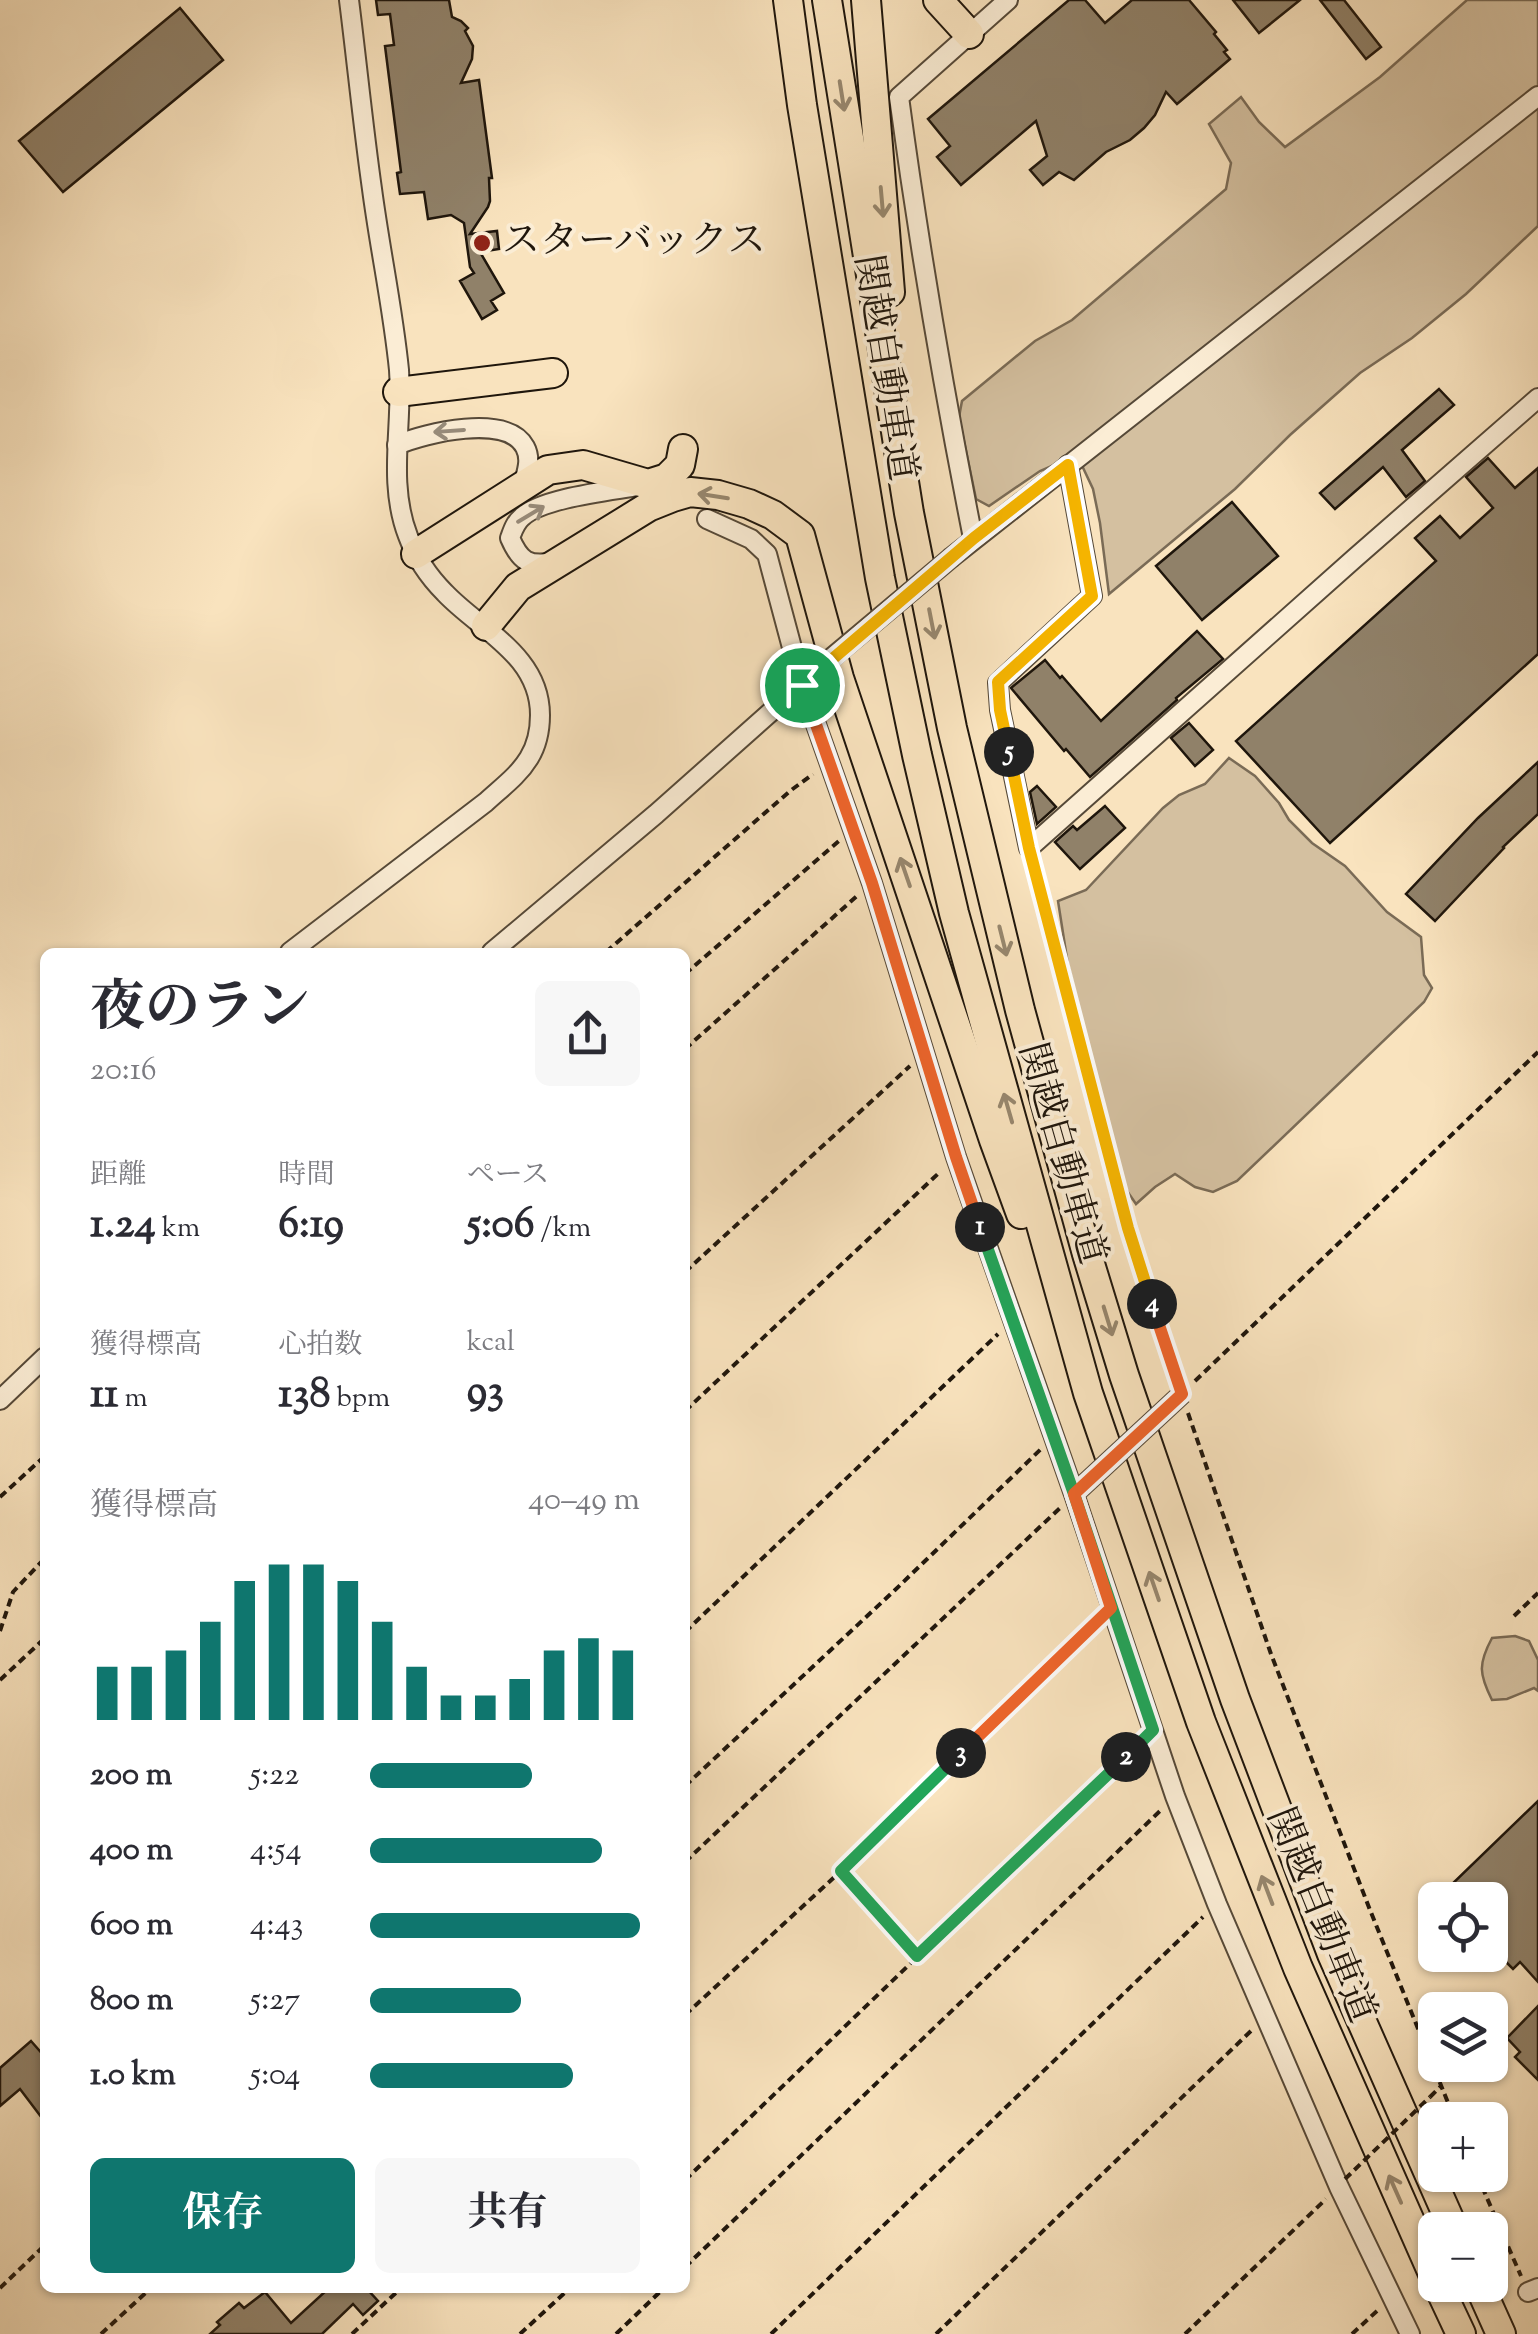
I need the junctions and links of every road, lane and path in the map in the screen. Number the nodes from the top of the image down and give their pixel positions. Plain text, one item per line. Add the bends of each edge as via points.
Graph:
1 (349, 0) edge
2 (788, 0) edge
3 (826, 0) edge
4 (866, 0) edge
5 (938, 0) edge
6 (1008, 0) edge
7 (969, 34) junction
8 (1538, 96) edge
9 (553, 373) dead end
10 (398, 392) junction
11 (1538, 398) edge
12 (397, 444) junction
13 (683, 449) dead end
14 (1068, 465) junction
15 (648, 484) junction
16 (523, 487) junction
17 (909, 513) junction
18 (706, 519) dead end
19 (974, 538) junction
20 (416, 554) junction
21 (559, 561) junction
22 (486, 626) junction
23 (802, 685) junction
24 (829, 762) junction
25 (854, 830) junction
26 (1029, 848) junction
27 (872, 883) junction
28 (295, 948) edge
29 (497, 948) edge
30 (611, 948) edge
31 (690, 970) edge
32 (690, 1045) edge
33 (925, 1052) junction
34 (1538, 1052) edge
35 (956, 1157) junction
36 (690, 1267) edge
37 (1013, 1321) junction
38 (40, 1362) edge
39 (1088, 1393) junction
40 (1182, 1394) junction
41 (0, 1400) edge
42 (690, 1406) edge
43 (1054, 1436) junction
44 (40, 1461) edge
45 (1074, 1494) junction
46 (0, 1498) edge
47 (40, 1563) edge
48 (1538, 1593) edge
49 (1111, 1608) junction
50 (1514, 1616) dead end
51 (690, 1627) edge
52 (0, 1631) edge
53 (40, 1643) edge
54 (0, 1680) edge
55 (1153, 1730) junction
56 (690, 1781) edge
57 (1175, 1796) junction
58 (690, 1857) edge
59 (841, 1871) junction
60 (1217, 1904) junction
61 (917, 1956) junction
62 (690, 2011) edge
63 (1266, 2016) junction
64 (1441, 2086) junction
65 (1447, 2102) edge
66 (690, 2175) edge
67 (1341, 2183) junction
68 (1484, 2192) edge
69 (1446, 2212) edge
70 (1418, 2240) edge
71 (40, 2251) edge
72 (690, 2262) edge
73 (0, 2288) edge
74 (1533, 2290) edge
75 (146, 2293) edge
76 (396, 2293) edge
77 (565, 2293) edge
78 (659, 2293) edge
79 (1393, 2298) junction
80 (1446, 2302) edge
81 (1487, 2302) edge
82 (101, 2334) edge
83 (352, 2334) edge
84 (520, 2334) edge
85 (616, 2334) edge
86 (771, 2334) edge
87 (936, 2334) edge
88 (1185, 2334) edge
89 (1352, 2334) edge
90 (1410, 2334) edge
91 (1461, 2334) edge
92 (1501, 2334) edge

1 - 10 street
39 -> 2 highway, 関越自動車道 via 916,755 880,578
3 -> 17 highway, 関越自動車道
4 -> 17 highway
5 - 7 highway
6 - 7 street
7 - 19 street via 899,98
8 - 14 street
9 - 10 highway
10 - 12 street
11 - 26 street
16 -> 12 street via 525,447 498,430 442,430
12 - 20 street via 398,498
13 - 15 highway via 680,465
14 - 19 street
14 - 26 street via 1092,596 998,682
15 - 16 highway via 583,466 548,470
21 -> 15 street via 539,565 516,552 510,538 524,514 559,500
16 - 20 highway
17 -> 69 highway, 関越自動車道 via 1020,1010 1124,1375 1325,1936
18 - 23 street via 751,539 767,554
19 - 23 street, bridge
20 - 22 street via 444,592
21 - 22 highway via 518,587
39 -> 21 highway via 994,1140 839,678 800,536 748,504 690,492 648,507
22 - 28 street via 526,669 538,694 540,729 530,757 486,802
23 - 24 street
23 - 29 street
24 - 25 street
24 - 30 path
25 - 27 street
25 - 31 path
26 - 40 path via 1128,1228
27 - 32 path
27 - 33 street
33 - 35 street
33 - 36 path
34 - 40 path
35 - 37 street
35 - 42 path
37 - 43 street
37 - 51 path
38 - 41 street
70 -> 39 highway, 関越自動車道 via 1298,1968 1201,1722
40 - 45 street, bridge
40 - 64 path via 1271,1654
43 - 45 street
43 - 56 path
44 - 46 path
45 - 49 street
45 - 58 path
47 - 52 path via 12,1592
48 - 50 path
49 - 55 street
49 - 59 path
53 - 54 path
55 - 57 street
55 - 61 path
57 - 60 street
57 - 72 path
59 - 61 path
59 - 62 path
60 - 63 street
60 - 86 path
61 - 66 path
63 - 67 street
63 - 87 path
64 - 65 path
64 - 67 path, bridge
67 - 79 street
67 - 88 path
68 - 74 path
71 - 73 path
75 - 82 path
76 - 83 path
77 - 84 path
78 - 85 path
79 - 89 path
79 - 90 street
80 - 91 highway
81 - 92 highway

